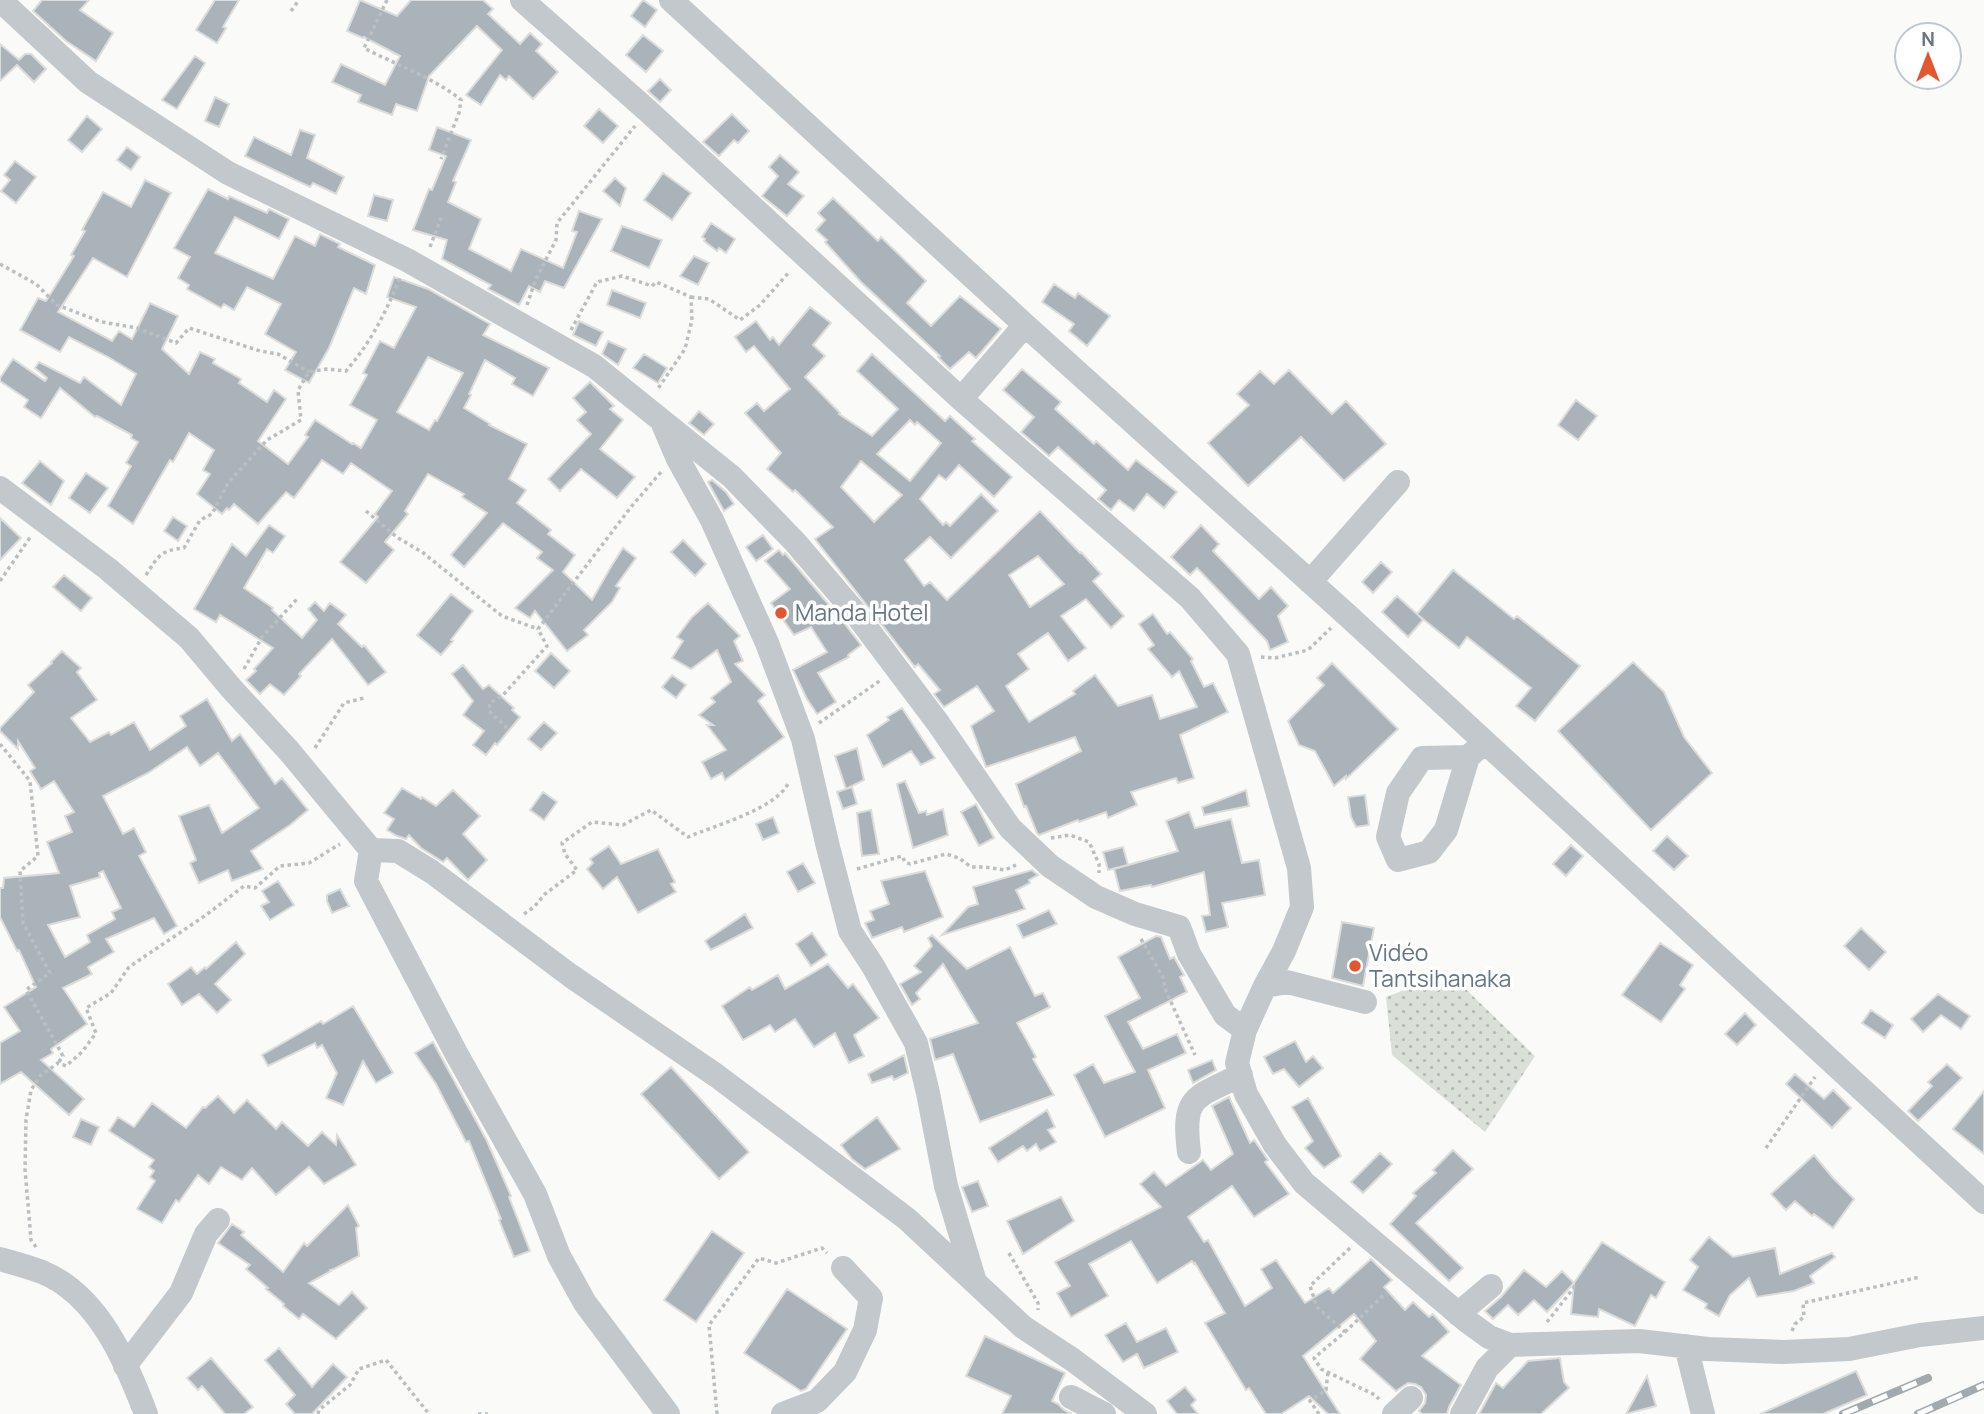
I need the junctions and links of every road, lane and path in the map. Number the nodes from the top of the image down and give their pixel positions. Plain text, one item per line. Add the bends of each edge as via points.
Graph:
1 (1, 0) edge
2 (299, 0) edge
3 (387, 0) edge
4 (522, 0) edge
5 (671, 0) edge
6 (291, 11) dead end
7 (648, 111) junction
8 (442, 159) dead end
9 (441, 218) dead end
10 (804, 255) junction
11 (0, 264) edge
12 (414, 264) junction
13 (691, 297) junction
14 (518, 323) junction
15 (1025, 325) junction
16 (562, 348) junction
17 (309, 372) junction
18 (961, 399) junction
19 (654, 415) junction
20 (676, 455) junction
21 (1398, 482) dead end
22 (0, 488) edge
23 (366, 511) dead end
24 (42, 520) junction
25 (0, 581) edge
26 (1310, 582) junction
27 (135, 592) junction
28 (298, 598) dead end
29 (1346, 614) junction
30 (538, 629) junction
31 (1238, 654) junction
32 (897, 668) junction
33 (232, 688) junction
34 (364, 698) dead end
35 (508, 728) dead end
36 (803, 739) junction
37 (0, 744) edge
38 (303, 767) junction
39 (791, 775) dead end
40 (364, 842) junction
41 (1030, 848) junction
42 (836, 876) junction
43 (1102, 899) junction
44 (1129, 912) junction
45 (506, 927) junction
46 (1265, 986) junction
47 (1365, 1002) dead end
48 (1245, 1030) junction
49 (1195, 1055) dead end
50 (1829, 1058) junction
51 (58, 1063) junction
52 (1241, 1075) junction
53 (1766, 1148) dead end
54 (1189, 1152) dead end
55 (1984, 1202) edge
56 (218, 1220) dead end
57 (1365, 1233) junction
58 (38, 1249) dead end
59 (1009, 1253) dead end
60 (0, 1259) edge
61 (843, 1268) joint
62 (1920, 1277) dead end
63 (975, 1283) junction
64 (1576, 1285) dead end
65 (1491, 1286) dead end
66 (1386, 1293) dead end
67 (1458, 1314) junction
68 (1984, 1328) edge
69 (1345, 1332) junction
70 (1038, 1336) junction
71 (1545, 1344) junction
72 (1510, 1345) junction
73 (1686, 1346) junction
74 (1783, 1353) junction
75 (125, 1366) junction
76 (1328, 1371) junction
77 (1071, 1397) dead end
78 (1396, 1405) edge
79 (146, 1414) edge
80 (318, 1414) edge
81 (429, 1414) edge
82 (478, 1414) edge
83 (488, 1414) edge
84 (668, 1414) edge
85 (717, 1414) edge
86 (783, 1414) edge
87 (1104, 1414) edge
88 (1145, 1414) edge
89 (1320, 1414) edge
90 (1462, 1414) edge
91 (1703, 1414) edge

1 - 12 street via 88,82 228,173
2 - 6 path
3 - 8 path via 364,48 461,100
4 - 7 street
5 - 15 street
7 - 10 street
7 - 14 path via 557,223 556,240
9 - 12 path
10 - 13 path via 760,306 740,320 709,299
10 - 18 street
11 - 17 path via 36,284 57,306 102,322 137,328 176,343 189,328 278,354
12 - 14 street
12 - 17 path via 364,351 346,371
13 - 16 path via 656,282 652,286 622,276 597,282
13 - 19 path via 692,320 685,349
14 - 16 street
15 - 18 street
15 - 26 street
16 - 19 street via 594,366
17 - 27 path via 298,390 301,420 267,440 228,483 212,514 200,520 184,548 168,549 157,556
18 - 31 street via 1190,598
19 - 20 street
19 - 32 street via 732,477 853,610
20 - 30 path
20 - 36 street via 712,520 768,642
21 - 26 street
22 - 24 street
23 - 30 path via 502,615
24 - 25 path
24 - 27 street
26 - 29 street
27 - 33 street via 189,638
28 - 33 path via 262,637
29 - 31 path via 1308,650 1275,658
29 - 50 street via 1476,750
30 - 35 path via 547,646 503,695 490,703 489,711
31 - 46 street via 1299,868 1302,907
32 - 36 path via 811,728
32 - 41 street via 1010,828
33 - 38 street
34 - 38 path via 344,703
36 - 42 street
37 - 51 path via 30,781 38,856 20,871 23,923 50,973 26,990 63,1056
38 - 40 street
39 - 45 path via 787,787 764,807 688,838 650,810 623,825 592,822 562,844 577,870
40 - 45 street via 398,851
40 - 51 path via 309,863 280,866 255,888 244,886 128,967 111,993 86,1008 96,1033 66,1066
40 - 84 street via 366,881 535,1194 584,1303
41 - 42 path via 1026,859 1005,870 971,867 946,854 910,864 902,856
41 - 43 street
41 - 43 path via 1055,836 1070,835 1089,842 1099,864
42 - 63 street via 850,931 916,1043 946,1186
43 - 44 street
44 - 48 street via 1179,927 1189,954 1225,1016
44 - 49 path via 1163,977
45 - 63 street via 717,1076 907,1219
46 - 47 street via 1287,982
46 - 48 street
48 - 52 street via 1237,1063
50 - 53 path
50 - 55 street
51 - 58 path via 40,1076 31,1090 26,1120 31,1240
52 - 54 street via 1198,1096 1188,1111
52 - 57 street via 1275,1145 1304,1184
56 - 75 street via 206,1234 181,1293
57 - 67 street
57 - 69 path via 1310,1286 1317,1307
59 - 70 path via 1038,1303
60 - 75 street via 43,1273 72,1290 103,1324
61 - 85 path via 822,1248 776,1263 759,1258 709,1325
61 - 86 street via 871,1298 865,1330 845,1373 817,1401
62 - 74 path via 1802,1303 1804,1317 1795,1324
63 - 70 street
64 - 71 path via 1546,1324
65 - 67 street
66 - 69 path
67 - 72 street via 1489,1337
68 - 74 street via 1849,1349
69 - 76 path via 1314,1359
70 - 88 street
71 - 72 street
71 - 73 street via 1639,1341
72 - 90 street via 1487,1368
73 - 74 street
73 - 91 street
75 - 79 street
76 - 78 path
76 - 89 path via 1326,1390 1310,1401
77 - 87 street
80 - 81 path via 350,1385 359,1369 386,1360
82 - 83 path

